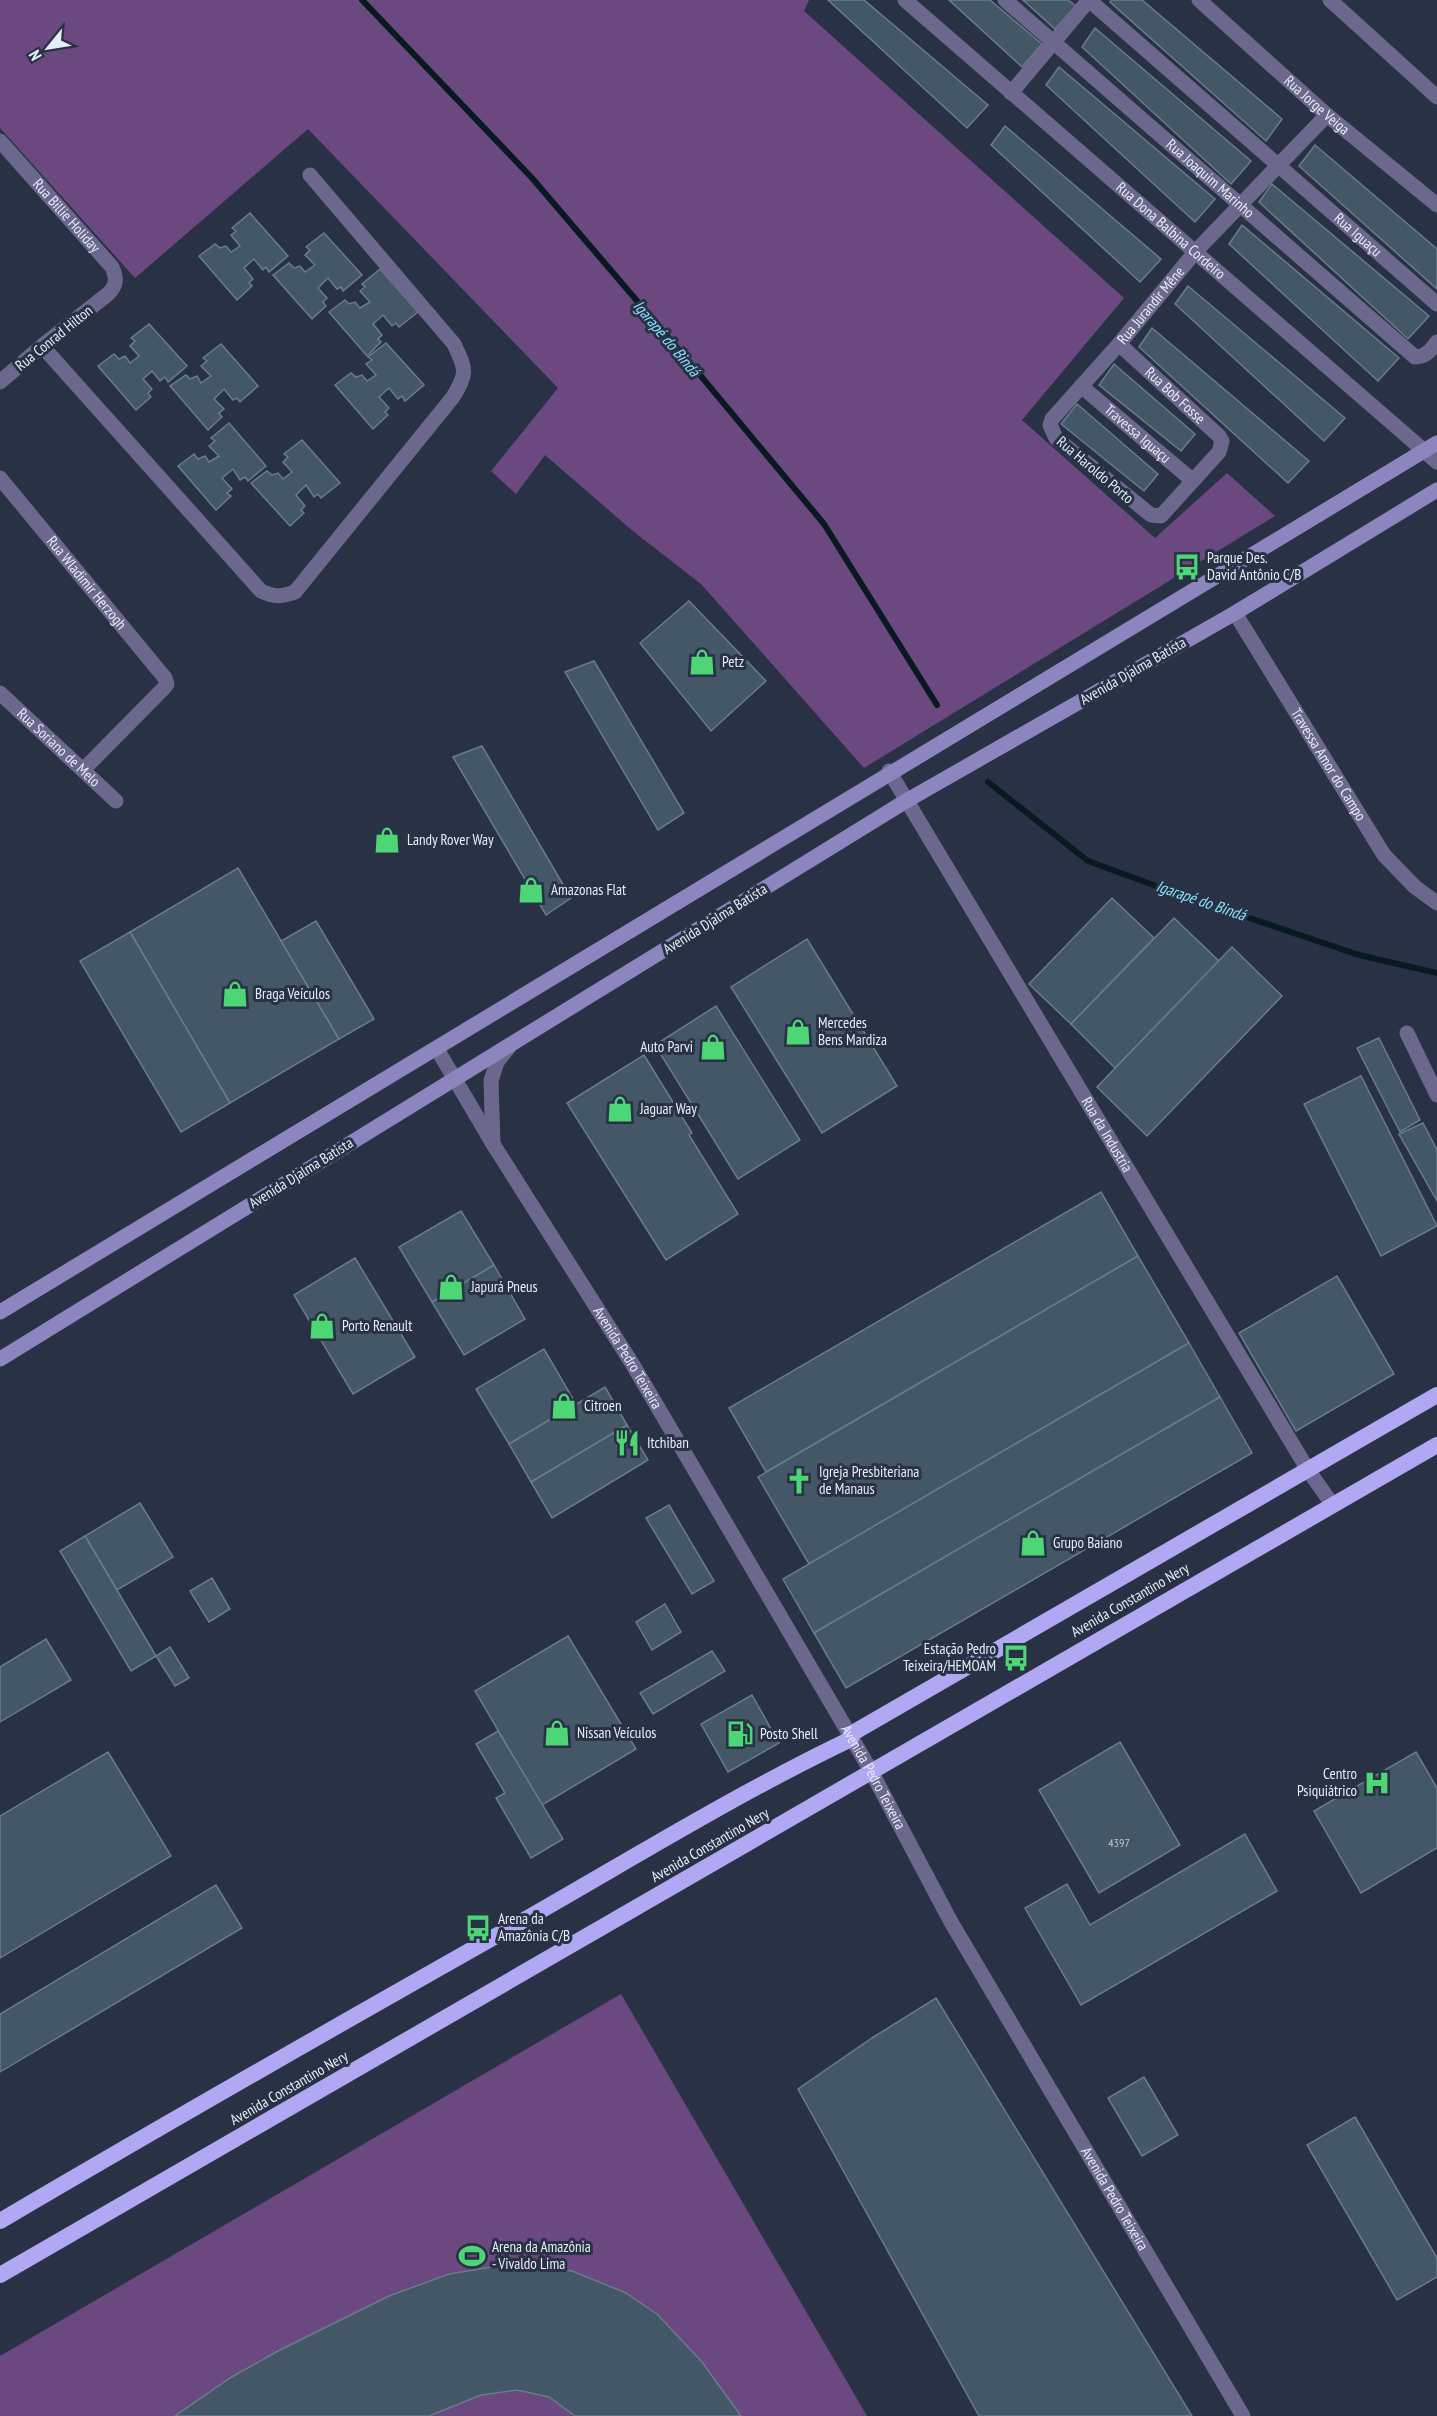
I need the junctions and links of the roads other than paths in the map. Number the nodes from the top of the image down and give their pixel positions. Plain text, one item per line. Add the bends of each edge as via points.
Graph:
1 (905, 0) edge
2 (1005, 0) edge
3 (1089, 0) edge
4 (1199, 0) edge
5 (1330, 0) edge
6 (1054, 41) junction
7 (1011, 93) junction
8 (1437, 97) edge
9 (1327, 115) junction
10 (0, 141) edge
11 (1278, 164) junction
12 (310, 175) dead end
13 (1241, 204) junction
14 (1437, 205) edge
15 (1196, 251) junction
16 (108, 294) joint
17 (1437, 304) edge
18 (1437, 342) edge
19 (1119, 344) junction
20 (42, 346) junction
21 (0, 382) edge
22 (1081, 386) junction
23 (1052, 419) joint
24 (1430, 447) edge
25 (1437, 462) edge
26 (0, 478) edge
27 (1192, 480) junction
28 (1437, 490) edge
29 (1235, 613) junction
30 (0, 693) edge
31 (83, 771) junction
32 (890, 771) junction
33 (116, 801) dead end
34 (906, 801) junction
35 (1437, 903) edge
36 (1407, 1034) dead end
37 (515, 1040) junction
38 (437, 1049) junction
39 (453, 1078) junction
40 (1437, 1095) edge
41 (493, 1144) junction
42 (0, 1312) edge
43 (0, 1359) edge
44 (1437, 1395) edge
45 (1437, 1445) edge
46 (1308, 1470) junction
47 (1332, 1504) junction
48 (851, 1739) junction
49 (871, 1771) junction
50 (0, 2221) edge
51 (0, 2275) edge
52 (1243, 2416) edge

1 - 7 street, Rua Dona Balbina Cordeiro
2 - 6 street, Rua Joaquim Marinho
3 - 6 street
3 - 11 street, Rua Iguaçu
4 - 9 street, Rua Jorge Veiga
5 - 8 street
6 - 7 street
6 - 13 street, Rua Joaquim Marinho
7 - 15 street, Rua Dona Balbina Cordeiro
9 - 11 street, Rua Jurandir Mêne
9 - 14 street, Rua Jorge Veiga
10 - 16 street, Rua Billie Holiday via 112,267 115,287
11 - 13 street, Rua Jurandir Mêne
11 - 17 street, Rua Iguaçu
12 - 20 street via 454,344 465,378 295,592 272,597 261,591
13 - 15 street, Rua Jurandir Mêne
13 - 18 street, Rua Joaquim Marinho via 1415,357 1429,352
15 - 19 street, Rua Jurandir Mêne
15 - 24 street, Rua Dona Balbina Cordeiro
16 - 20 street, Rua Conrad Hilton
19 - 22 street, Rua Jurandir Mêne
19 - 27 street, Rua Bob Fosse via 1219,436 1219,452
20 - 21 street, Rua Conrad Hilton
22 - 23 street, Rua Jurandir Mêne
22 - 27 street, Travessa Iguaçu
23 - 27 street, Rua Haroldo Porto via 1050,425 1056,438 1151,515 1161,516
24 - 25 street, Rua Dona Balbina Cordeiro
24 - 32 main road
26 - 31 street, Rua Wladimir Herzogh via 161,671 167,684
28 - 29 main road, Avenida Djalma Batista
29 - 34 main road, Avenida Djalma Batista
29 - 35 street, Travessa Amor do Campo via 1384,855 1414,887
30 - 31 street, Rua Soriano de Melo
31 - 33 street, Rua Soriano de Melo
32 - 34 street, Rua da Industria
32 - 38 main road
34 - 37 main road, Avenida Djalma Batista
34 - 46 street, Rua da Industria
36 - 40 street
37 - 39 main road, Avenida Djalma Batista
37 - 41 street via 497,1062 491,1081
38 - 39 street, Avenida Pedro Teixeira
38 - 42 main road
39 - 41 street, Avenida Pedro Teixeira
39 - 43 main road, Avenida Djalma Batista
41 - 48 street, Avenida Pedro Teixeira via 633,1365
44 - 46 highway, Avenida Constantino Nery
45 - 47 highway, Avenida Constantino Nery
46 - 47 street, Rua da Industria
46 - 48 highway, Avenida Constantino Nery via 851,1734
47 - 49 highway, Avenida Constantino Nery
48 - 49 street, Avenida Pedro Teixeira
48 - 50 highway, Avenida Constantino Nery via 805,1760
49 - 51 highway, Avenida Constantino Nery
49 - 52 street, Avenida Pedro Teixeira via 951,1922

